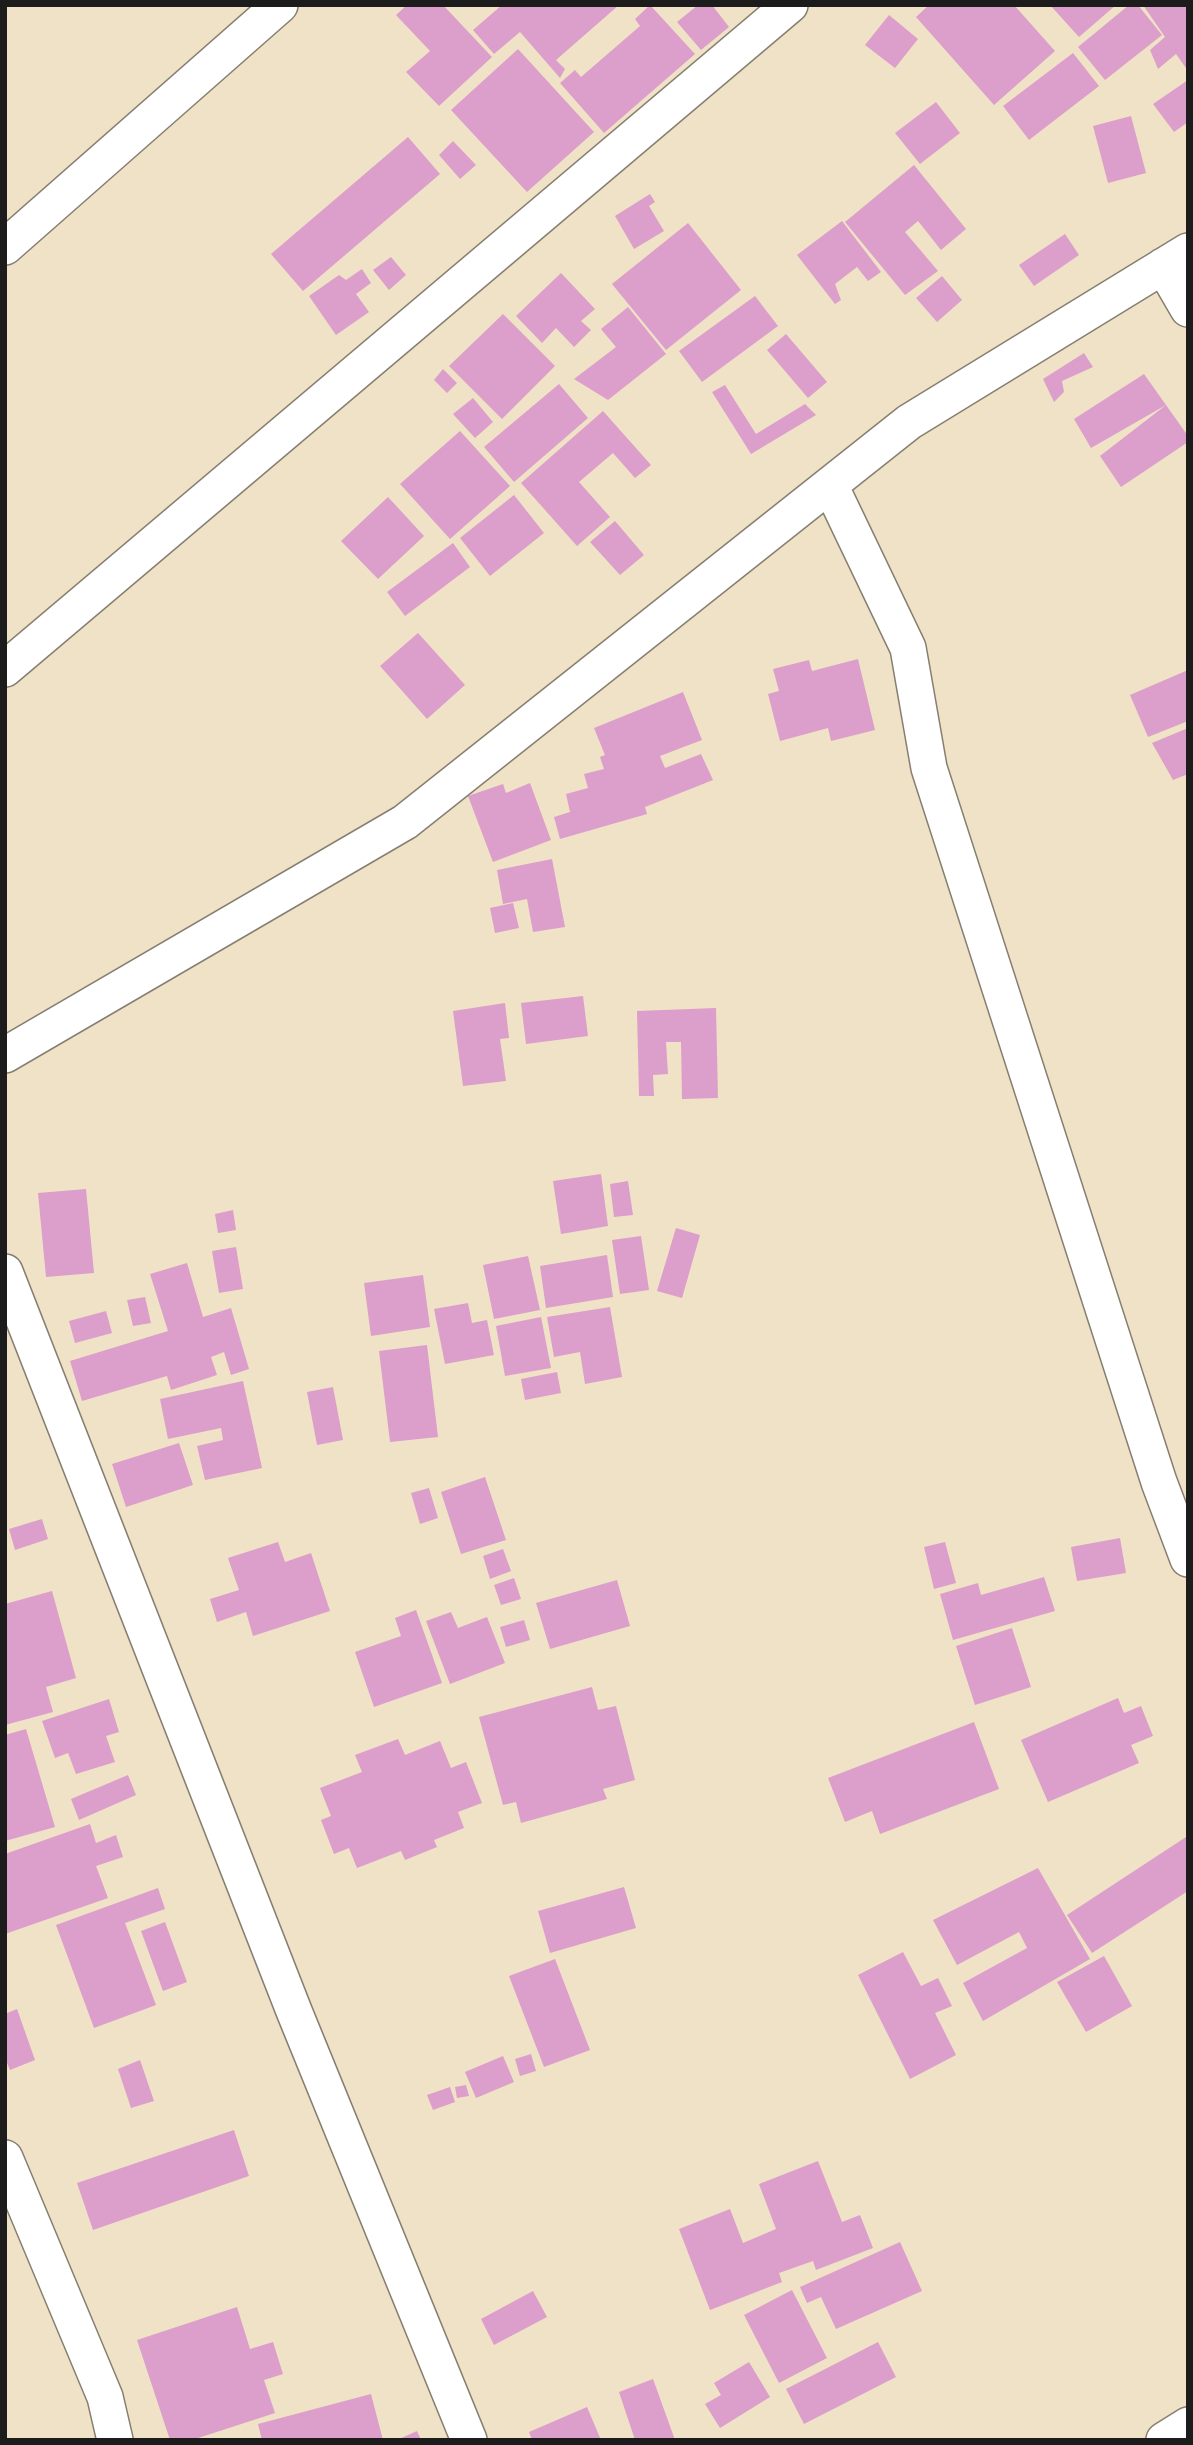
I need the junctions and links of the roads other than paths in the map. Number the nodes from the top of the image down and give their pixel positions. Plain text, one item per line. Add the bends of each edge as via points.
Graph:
1 (280, 5) edge
2 (790, 5) edge
3 (5, 247) edge
4 (1175, 258) edge
5 (1188, 309) edge
6 (831, 485) junction
7 (5, 668) edge
8 (5, 1055) edge
9 (5, 1272) edge
10 (1188, 1559) edge
11 (5, 2158) edge
12 (1188, 2425) edge
13 (115, 2440) edge
14 (469, 2440) edge
15 (1164, 2440) edge

1 - 3 street
2 - 7 street
4 - 5 street
4 - 6 street via 909,422
6 - 8 street via 405,822
6 - 10 street via 908,648 929,768 1159,1482
9 - 14 street via 294,2011
11 - 13 street via 105,2397
12 - 15 street

